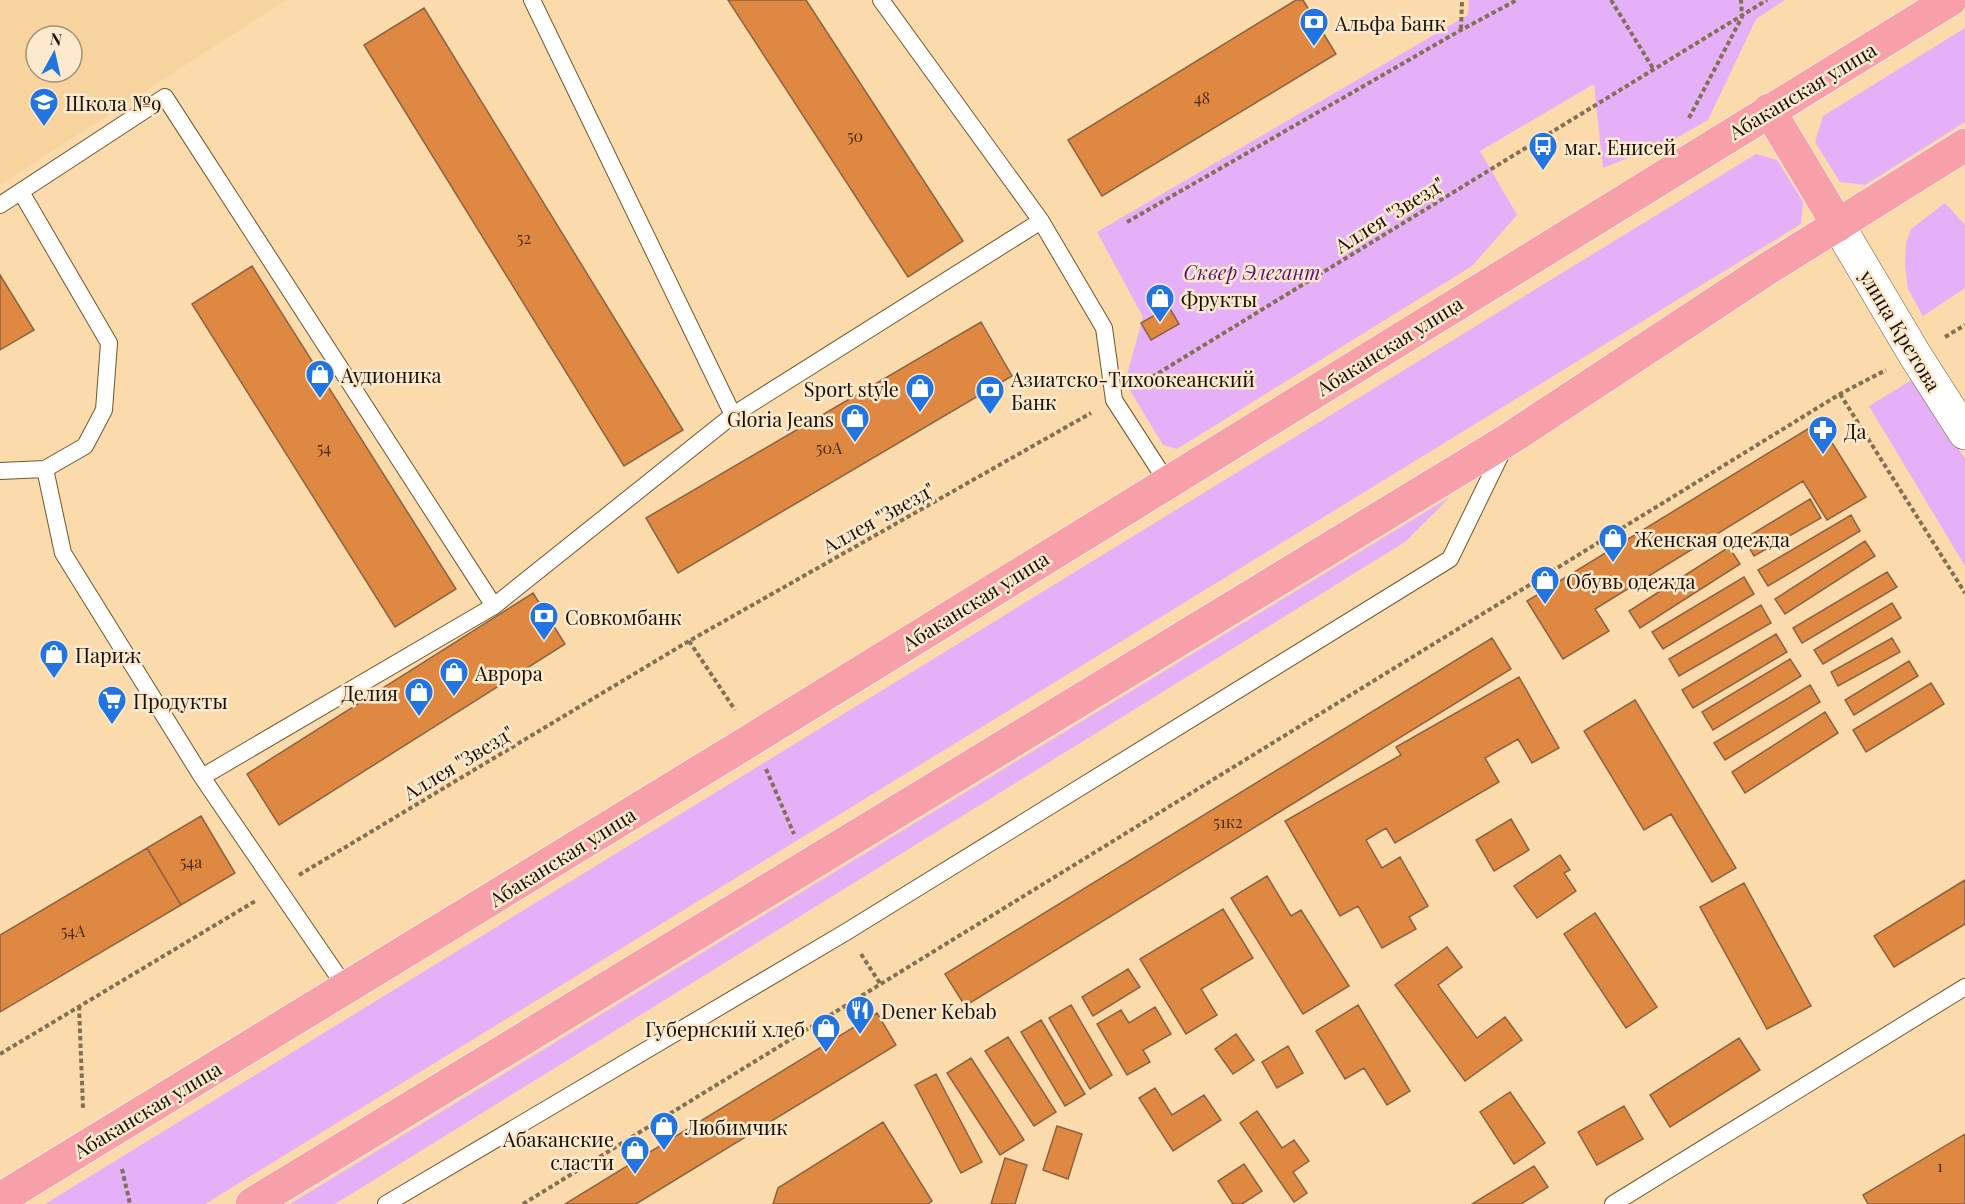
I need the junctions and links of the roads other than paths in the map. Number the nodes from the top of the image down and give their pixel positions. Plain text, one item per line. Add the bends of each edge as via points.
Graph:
1 (532, 0) edge
2 (881, 0) edge
3 (1950, 0) edge
4 (1769, 110) junction
5 (1965, 145) edge
6 (21, 192) junction
7 (0, 205) edge
8 (1041, 222) junction
9 (1839, 225) junction
10 (733, 415) junction
11 (1965, 433) edge
12 (1509, 439) junction
13 (45, 469) junction
14 (0, 471) edge
15 (1167, 482) junction
16 (494, 606) junction
17 (202, 777) junction
18 (1965, 987) edge
19 (346, 988) junction
20 (0, 1199) edge
21 (252, 1204) edge
22 (386, 1204) edge
23 (1613, 1204) edge

1 - 10 lane
2 - 8 lane
3 - 4 main road, Абаканская улица
4 - 9 main road
4 - 15 main road, Абаканская улица
5 - 9 main road
6 - 7 lane
6 - 13 lane via 109,344 104,410 85,446
6 - 16 lane via 165,97
8 - 10 lane
8 - 15 lane via 1104,328 1114,400
9 - 11 street, улица Кретова
9 - 12 main road
10 - 16 lane
12 - 21 main road
12 - 22 lane via 1450,559 846,932
13 - 14 lane
13 - 17 lane via 63,553
15 - 19 main road, Абаканская улица
16 - 17 lane
17 - 19 lane
18 - 23 lane
19 - 20 main road, Абаканская улица

